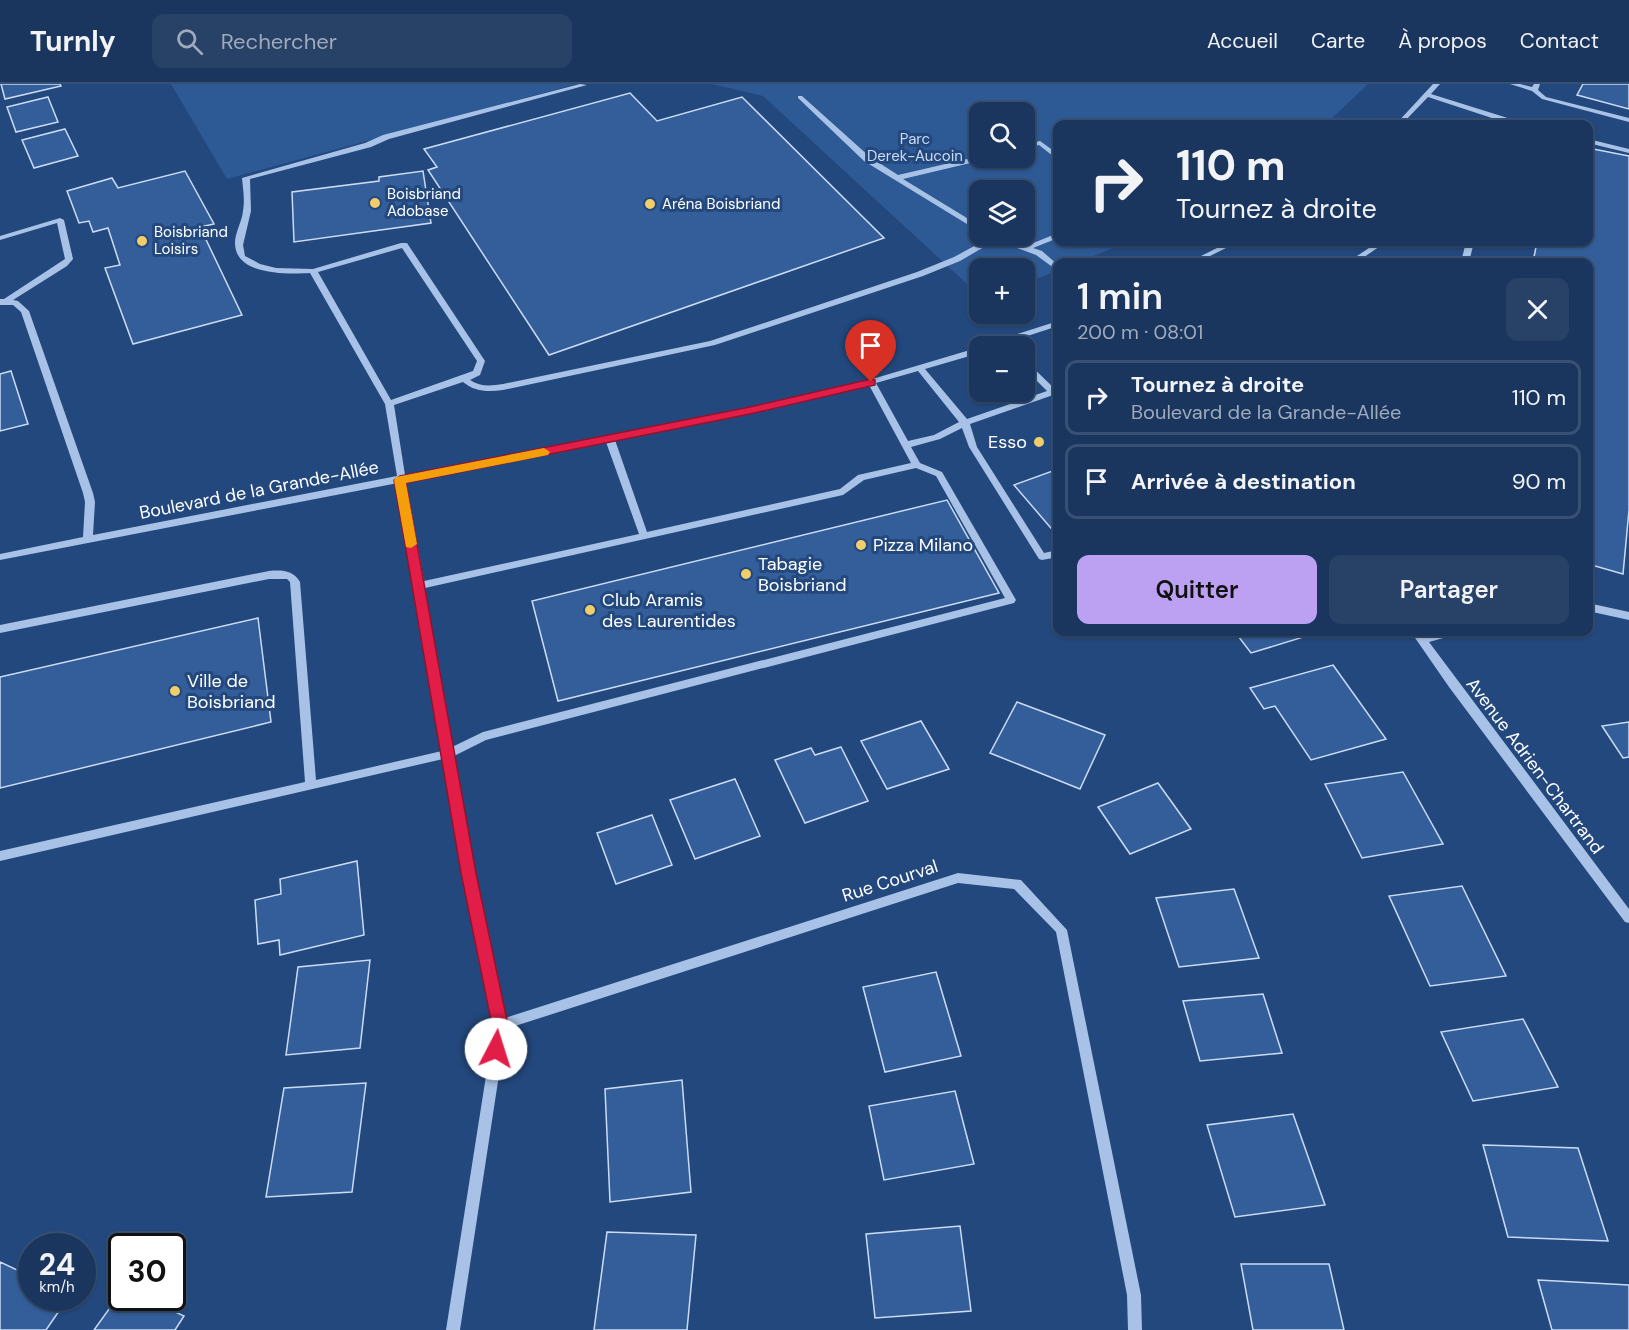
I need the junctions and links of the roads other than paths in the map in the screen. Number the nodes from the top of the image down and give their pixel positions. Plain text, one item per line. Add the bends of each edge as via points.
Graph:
1 (1437, 84) edge
2 (1513, 84) edge
3 (584, 85) edge
4 (1536, 87) edge
5 (1428, 95) junction
6 (800, 97) dead end
7 (1403, 120) edge
8 (1499, 120) edge
9 (1629, 120) edge
10 (1593, 142) edge
11 (1035, 144) edge
12 (1629, 151) edge
13 (1053, 154) edge
14 (969, 161) edge
15 (896, 178) junction
16 (969, 223) edge
17 (1053, 237) edge
18 (0, 238) edge
19 (977, 246) edge
20 (1021, 246) edge
21 (1226, 246) edge
22 (1376, 246) edge
23 (1027, 248) junction
24 (1201, 258) edge
25 (1358, 258) edge
26 (1053, 265) edge
27 (313, 271) junction
28 (2, 303) edge
29 (1053, 325) edge
30 (1026, 336) edge
31 (969, 353) edge
32 (920, 368) junction
33 (1035, 373) edge
34 (464, 379) junction
35 (871, 382) junction
36 (1053, 392) edge
37 (1053, 395) edge
38 (389, 404) junction
39 (964, 423) junction
40 (610, 439) junction
41 (906, 445) junction
42 (917, 465) junction
43 (400, 480) junction
44 (644, 536) junction
45 (88, 540) junction
46 (1053, 554) edge
47 (0, 557) edge
48 (418, 586) junction
49 (1593, 608) edge
50 (1629, 616) edge
51 (0, 629) edge
52 (1419, 636) edge
53 (448, 754) junction
54 (311, 785) junction
55 (0, 856) edge
56 (1629, 918) edge
57 (500, 1025) junction
58 (453, 1330) edge
59 (1135, 1330) edge

1 - 5 street
2 - 4 street
3 - 27 street via 246,178 246,215 238,234 242,257 268,268
4 - 9 street via 1544,98
5 - 7 street
5 - 8 street
6 - 15 street via 855,149
10 - 12 street
11 - 13 street via 1040,143
14 - 15 street
15 - 16 street
17 - 23 street
18 - 28 street via 60,220 69,252 64,264
19 - 34 street via 920,274 712,343 502,387 473,387
20 - 23 street
21 - 24 street
22 - 25 street
23 - 26 street
27 - 34 street via 404,245 481,361 477,373
27 - 38 street
28 - 45 street via 22,307 28,320 88,493
29 - 30 street
31 - 32 street, Boulevard de la Grande-Allée
32 - 35 street, Boulevard de la Grande-Allée
32 - 39 street
33 - 36 street
34 - 38 street
35 - 40 street, Boulevard de la Grande-Allée
35 - 41 street
37 - 39 street
38 - 43 street
39 - 41 street via 937,437
39 - 46 street via 973,447 1042,557
40 - 43 street, Boulevard de la Grande-Allée
40 - 44 street
41 - 42 street
42 - 44 street via 861,477 843,492
42 - 53 street via 939,474 1011,600 483,736
43 - 45 street, Boulevard de la Grande-Allée
43 - 48 street
44 - 48 street
45 - 47 street, Boulevard de la Grande-Allée
48 - 53 street
49 - 50 street
51 - 54 street via 269,575 293,577
52 - 56 street, Avenue Adrien-Chartrand
53 - 54 street
53 - 57 street
54 - 55 street
57 - 58 street
57 - 59 street, Rue Courval via 958,878 1017,884 1061,930 1134,1295

